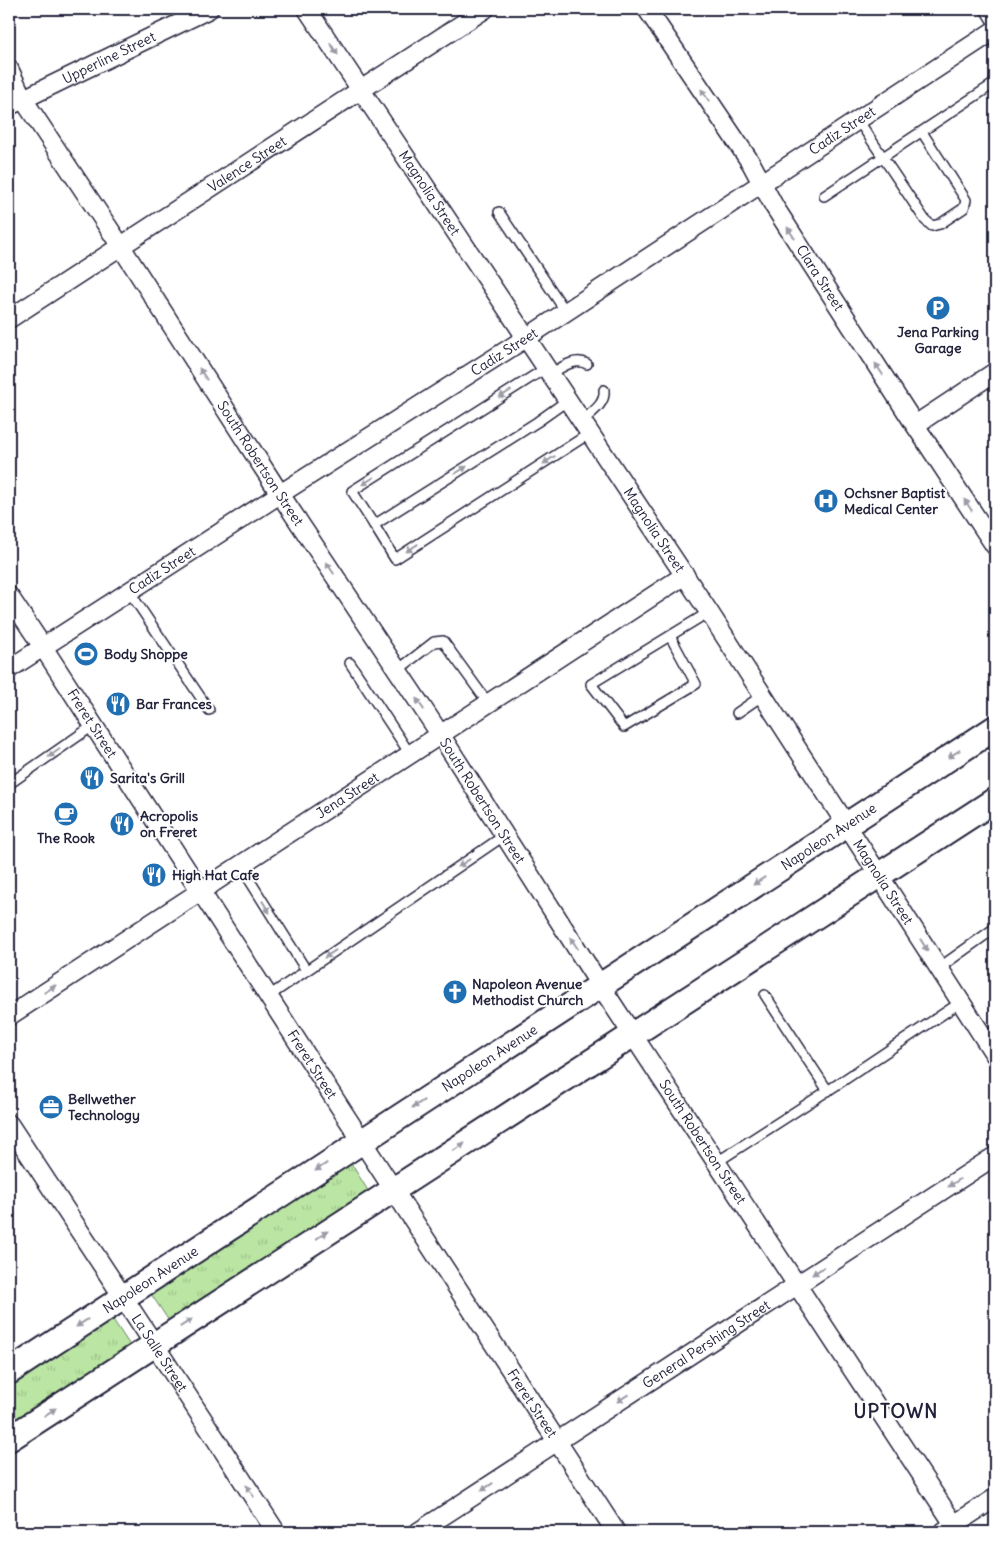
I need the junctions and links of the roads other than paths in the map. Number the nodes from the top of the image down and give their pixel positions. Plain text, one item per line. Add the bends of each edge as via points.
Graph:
1 (209, 9) edge
2 (307, 9) edge
3 (485, 9) edge
4 (648, 9) edge
5 (990, 9) edge
6 (995, 17) edge
7 (995, 30) edge
8 (9, 69) edge
9 (995, 83) edge
10 (360, 90) junction
11 (16, 103) edge
12 (858, 120) junction
13 (922, 132) junction
14 (883, 157) junction
15 (762, 183) junction
16 (824, 196) dead end
17 (499, 212) dead end
18 (120, 245) junction
19 (566, 312) junction
20 (9, 318) edge
21 (526, 338) junction
22 (587, 364) dead end
23 (548, 371) junction
24 (995, 372) edge
25 (604, 390) dead end
26 (568, 400) junction
27 (915, 425) junction
28 (586, 427) junction
29 (280, 494) junction
30 (374, 525) junction
31 (995, 546) edge
32 (685, 575) junction
33 (130, 591) junction
34 (9, 596) edge
35 (709, 612) junction
36 (670, 636) junction
37 (43, 647) junction
38 (350, 662) dead end
39 (9, 669) edge
40 (398, 670) junction
41 (763, 695) junction
42 (488, 703) junction
43 (209, 710) dead end
44 (737, 713) dead end
45 (94, 725) junction
46 (995, 728) edge
47 (440, 734) junction
48 (410, 754) junction
49 (9, 784) edge
50 (995, 800) edge
51 (847, 824) junction
52 (505, 835) junction
53 (240, 865) junction
54 (880, 875) junction
55 (201, 890) junction
56 (995, 928) edge
57 (939, 968) junction
58 (306, 970) junction
59 (600, 985) junction
60 (765, 995) dead end
61 (268, 996) junction
62 (961, 1002) junction
63 (9, 1016) edge
64 (633, 1034) junction
65 (995, 1056) edge
66 (828, 1091) junction
67 (9, 1124) edge
68 (362, 1141) junction
69 (995, 1156) edge
70 (717, 1162) junction
71 (393, 1189) junction
72 (797, 1285) junction
73 (123, 1297) junction
74 (154, 1344) junction
75 (9, 1372) edge
76 (9, 1439) edge
77 (557, 1441) junction
78 (995, 1498) edge
79 (952, 1530) edge
80 (276, 1532) edge
81 (418, 1532) edge
82 (616, 1532) edge

1 - 11 street, Upperline Street
2 -> 10 street, Magnolia Street
3 - 10 street, Valence Street
15 -> 4 street, Clara Street
5 - 6 street
7 - 12 street, Cadiz Street
8 - 11 street, South Robertson Street
9 - 13 lane
10 - 18 street, Valence Street
10 - 21 street, Magnolia Street
11 - 18 street, South Robertson Street
12 - 14 lane
12 - 15 street, Cadiz Street
13 - 14 lane
13 - 14 lane via 966,200 964,208 940,224 932,226 925,220
14 - 16 lane
15 - 19 street, Cadiz Street
27 -> 15 street, Clara Street
17 - 19 lane
18 - 20 street, Valence Street
29 -> 18 street, South Robertson Street
19 - 21 street, Cadiz Street
21 - 23 street, Magnolia Street
21 - 29 street, Cadiz Street
22 - 23 lane via 575,361
23 - 26 street, Magnolia Street
23 -> 30 lane via 352,491
24 - 27 street
25 - 28 lane via 602,403
26 - 28 street, Magnolia Street
30 -> 26 lane
31 -> 27 street, Clara Street
28 -> 30 lane via 394,559
28 - 32 street, Magnolia Street
29 - 33 street, Cadiz Street
40 -> 29 street, South Robertson Street
32 - 35 street, Magnolia Street
32 - 42 street, Jena Street
33 - 37 street, Cadiz Street
33 - 43 lane
34 - 37 street, Freret Street
35 - 36 lane
35 - 41 street, Magnolia Street
36 - 36 lane via 591,684 624,727 696,684
37 - 39 street, Cadiz Street
37 - 45 street, Freret Street
38 - 48 lane
40 - 42 lane via 434,642 443,641
47 -> 40 street, South Robertson Street
41 - 44 lane
41 - 51 street, Magnolia Street
42 - 47 street, Jena Street
45 -> 49 lane
45 - 55 street, Freret Street
46 -> 51 main road, Napoleon Avenue
47 - 48 street, Jena Street
47 - 52 street, South Robertson Street
48 - 53 street, Jena Street
50 - 54 main road
51 - 54 street, Magnolia Street
51 -> 59 main road, Napoleon Avenue
52 -> 58 lane
59 -> 52 street, South Robertson Street
53 - 55 street, Jena Street
53 -> 58 lane
54 -> 57 street, Magnolia Street
54 - 64 main road
55 - 61 street, Freret Street
63 -> 55 street, Jena Street
56 - 57 lane
57 - 62 street, Magnolia Street
58 - 61 lane
59 - 64 street, South Robertson Street
59 -> 68 main road, Napoleon Avenue
60 - 66 lane
61 - 68 street, Freret Street
62 - 65 street, Magnolia Street
62 - 66 lane
64 - 70 street, South Robertson Street
71 -> 64 main road
66 - 70 lane
67 - 73 street, La Salle Street
68 - 71 street, Freret Street
68 -> 73 main road, Napoleon Avenue
69 -> 72 street, General Pershing Street
70 - 72 street, South Robertson Street
74 -> 71 main road
71 - 77 street, Freret Street
72 -> 77 street, General Pershing Street
72 - 79 street, South Robertson Street
73 - 74 street, La Salle Street
73 -> 75 main road, Napoleon Avenue
76 -> 74 main road
80 -> 74 street, La Salle Street
77 -> 81 street, General Pershing Street
77 - 82 street, Freret Street
78 - 79 street

